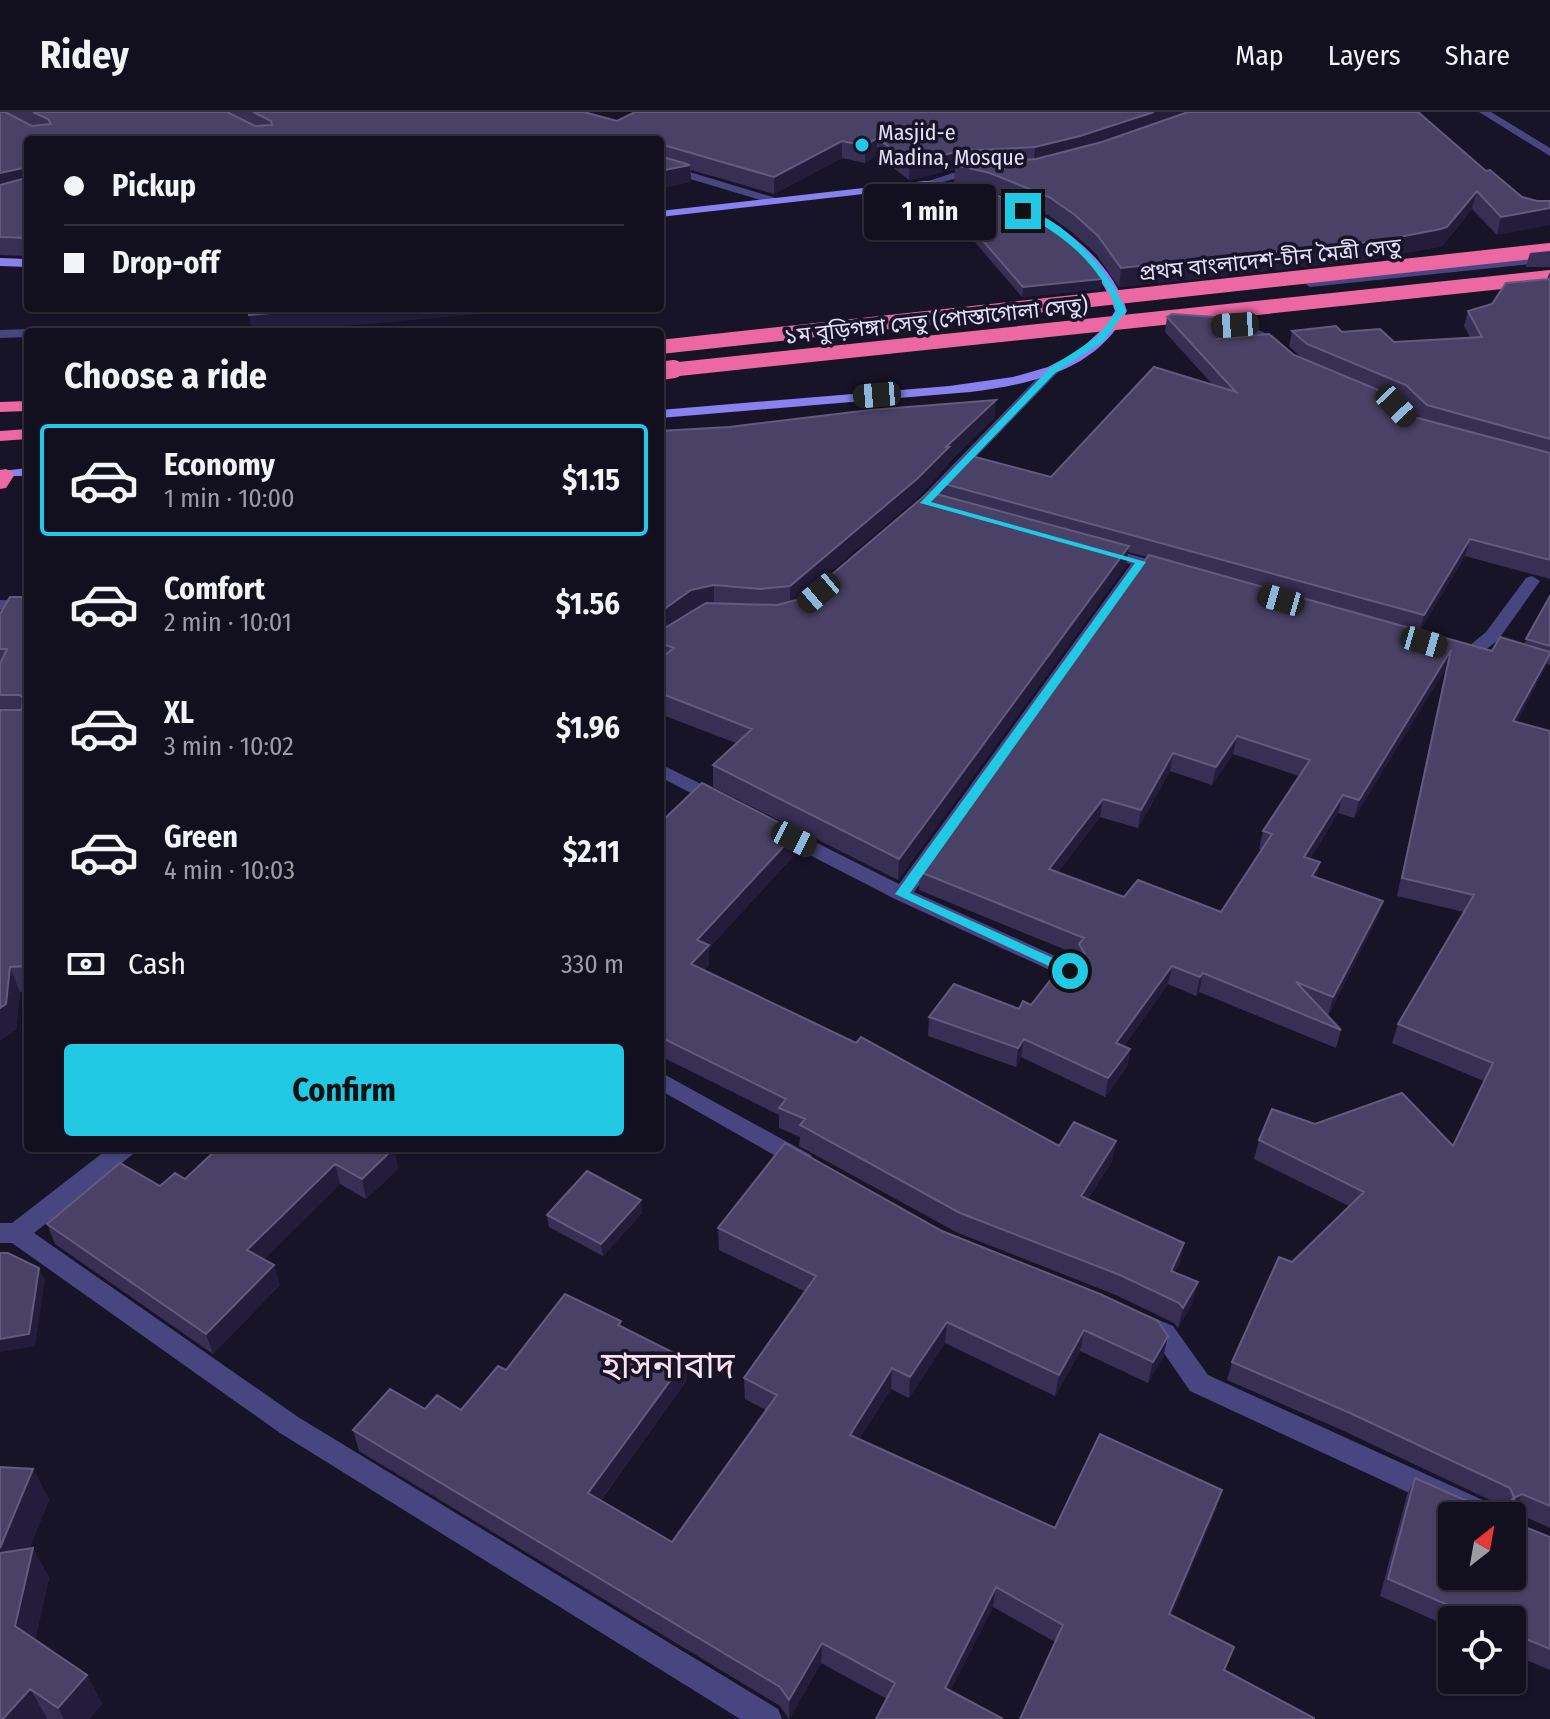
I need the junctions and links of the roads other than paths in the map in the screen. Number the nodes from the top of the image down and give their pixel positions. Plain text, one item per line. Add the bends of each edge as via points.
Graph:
1 (1484, 112) edge
2 (1550, 153) edge
3 (664, 167) edge
4 (994, 173) edge
5 (925, 184) junction
6 (971, 190) edge
7 (775, 201) junction
8 (664, 214) edge
9 (1043, 221) edge
10 (1550, 250) edge
11 (1550, 258) edge
12 (0, 262) edge
13 (24, 263) edge
14 (1550, 277) edge
15 (1120, 307) junction
16 (24, 333) edge
17 (0, 334) edge
18 (664, 347) edge
19 (1297, 365) edge
20 (1053, 370) junction
21 (664, 371) edge
22 (24, 406) edge
23 (0, 407) edge
24 (664, 414) edge
25 (24, 434) edge
26 (0, 436) edge
27 (24, 473) edge
28 (2, 478) edge
29 (906, 520) edge
30 (1083, 546) edge
31 (1532, 581) dead end
32 (0, 605) edge
33 (24, 606) edge
34 (1437, 646) edge
35 (664, 772) edge
36 (902, 894) junction
37 (1070, 971) edge
38 (664, 1082) edge
39 (120, 1152) edge
40 (825, 1173) edge
41 (9, 1233) edge
42 (1118, 1310) edge
43 (1458, 1502) edge
44 (767, 1719) edge

1 - 2 street
3 - 7 street
4 - 5 street
5 - 6 main road
5 - 7 main road
7 - 8 main road
9 - 15 main road via 1085,253 1105,276
10 - 18 highway, প্রথম বাংলাদেশ-চীন মৈত্রী সেতু, bridge
11 - 15 street
12 - 13 main road
14 - 21 highway, ১ম বুড়িগঙ্গা সেতু (পোস্তাগোলা সেতু), bridge
15 - 19 street via 1184,325 1254,328
15 - 20 main road via 1100,339
16 - 17 street
20 - 24 main road via 939,390
20 - 29 street via 931,506
22 - 23 highway
25 - 26 highway
27 - 28 main road
30 - 36 street via 1148,564
31 - 34 street via 1492,636 1473,651
32 - 33 street
35 - 36 street
36 - 37 street
38 - 40 street
39 - 41 street
41 - 44 street via 289,1425
42 - 43 street via 1164,1333 1199,1383

